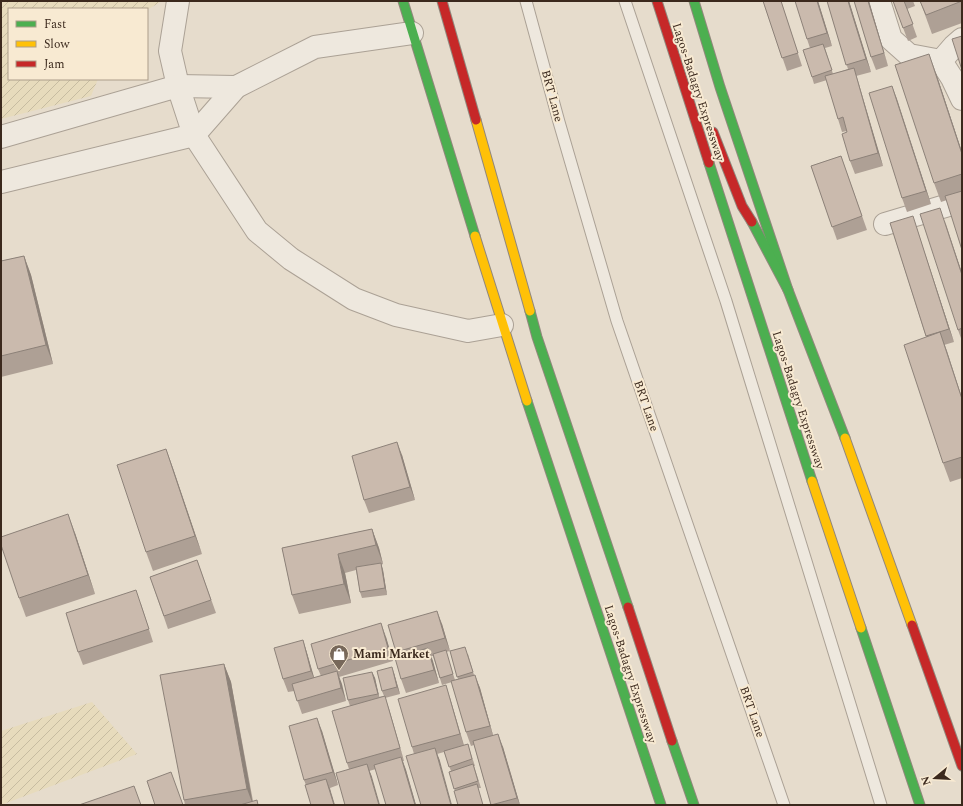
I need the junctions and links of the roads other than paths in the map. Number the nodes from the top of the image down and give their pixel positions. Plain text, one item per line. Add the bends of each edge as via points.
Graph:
1 (178, 1) edge
2 (403, 1) edge
3 (442, 1) edge
4 (526, 1) edge
5 (625, 1) edge
6 (657, 1) edge
7 (661, 1) edge
8 (694, 1) edge
9 (879, 1) edge
10 (412, 33) junction
11 (962, 39) edge
12 (941, 61) junction
13 (690, 74) dead end
14 (178, 86) junction
15 (236, 87) junction
16 (962, 99) edge
17 (710, 126) dead end
18 (194, 134) junction
19 (1, 137) edge
20 (1, 182) edge
21 (962, 201) edge
22 (885, 224) dead end
23 (788, 290) junction
24 (502, 325) junction
25 (962, 766) edge
26 (661, 805) edge
27 (694, 805) edge
28 (784, 805) edge
29 (881, 805) edge
30 (920, 805) edge

1 - 14 street via 170,51
2 - 10 main road, Lagos-Badagry Expressway
3 - 27 main road, Lagos-Badagry Expressway via 538,337
4 - 28 lane, BRT Lane via 617,322
5 - 29 lane via 726,301
6 - 30 main road, Lagos-Badagry Expressway via 751,296
7 - 13 main road
8 - 23 main road, Lagos-Badagry Expressway
9 - 12 street via 891,39 909,55
10 - 15 street via 314,47
10 - 24 main road, Lagos-Badagry Expressway
11 - 12 street
12 - 16 street
14 - 15 street
14 - 18 street
14 - 19 street
15 - 18 street
17 - 23 main road via 742,206
18 - 20 street
18 - 24 street via 257,231 291,259 354,299 396,315 468,331
21 - 22 street
23 - 25 main road, Lagos-Badagry Expressway via 831,400
24 - 26 main road, Lagos-Badagry Expressway

